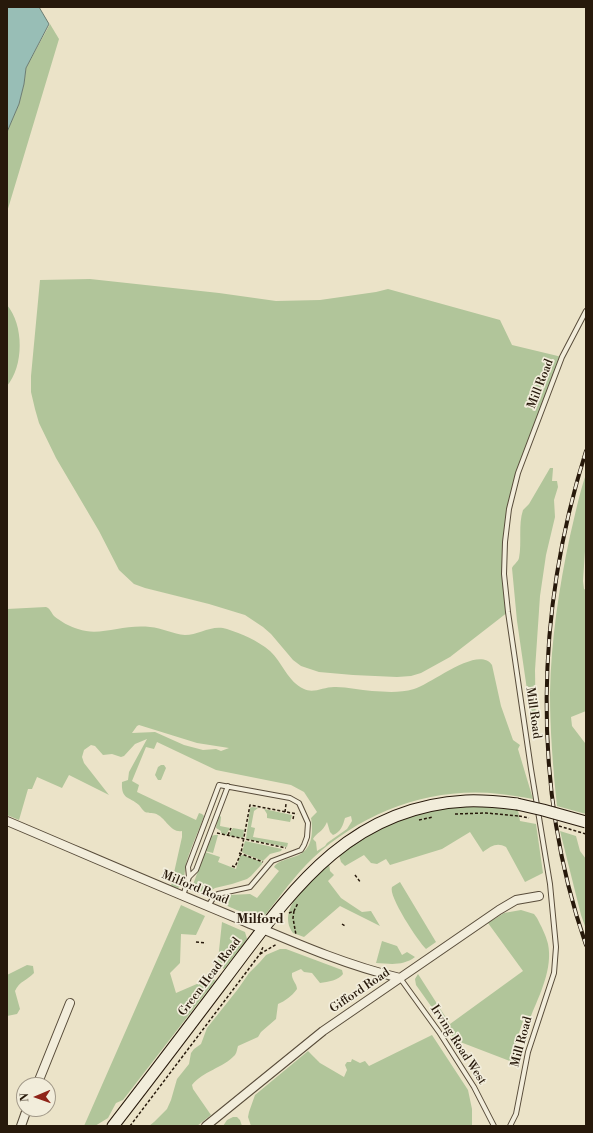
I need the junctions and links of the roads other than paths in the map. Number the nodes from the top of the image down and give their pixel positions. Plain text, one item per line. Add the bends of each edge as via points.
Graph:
1 (586, 311) edge
2 (228, 786) junction
3 (7, 821) edge
4 (586, 822) edge
5 (202, 828) junction
6 (211, 831) junction
7 (189, 877) junction
8 (183, 896) junction
9 (539, 896) dead end
10 (208, 906) junction
11 (267, 931) junction
12 (400, 978) junction
13 (70, 1003) dead end
14 (40, 1077) edge
15 (113, 1126) edge
16 (206, 1126) edge
17 (494, 1126) edge
18 (510, 1126) edge

1 - 18 lane, Mill Road via 562,357 518,473 509,508 505,542 504,574 508,612 530,769 550,884 556,947 554,973 528,1052 516,1114
2 - 5 lane via 219,785
2 - 6 lane
2 - 10 lane via 295,800 308,826 306,842 300,850 275,859 252,886 218,894
3 - 8 street, Milford Road
4 - 11 street, Green Head Road, bridge via 517,804 476,801 439,804 406,812 372,826 337,849 304,880
5 - 6 lane
5 - 7 lane via 188,867
6 - 7 lane via 196,870
7 - 8 lane
8 - 10 street, Milford Road
9 - 12 street, Gifford Road via 514,901
10 - 11 street, Milford Road
11 - 12 street, Milford Road via 372,971
11 - 15 street, Green Head Road
12 - 16 street, Gifford Road via 324,1030
12 - 17 lane, Irving Road West via 474,1087
13 - 14 street

